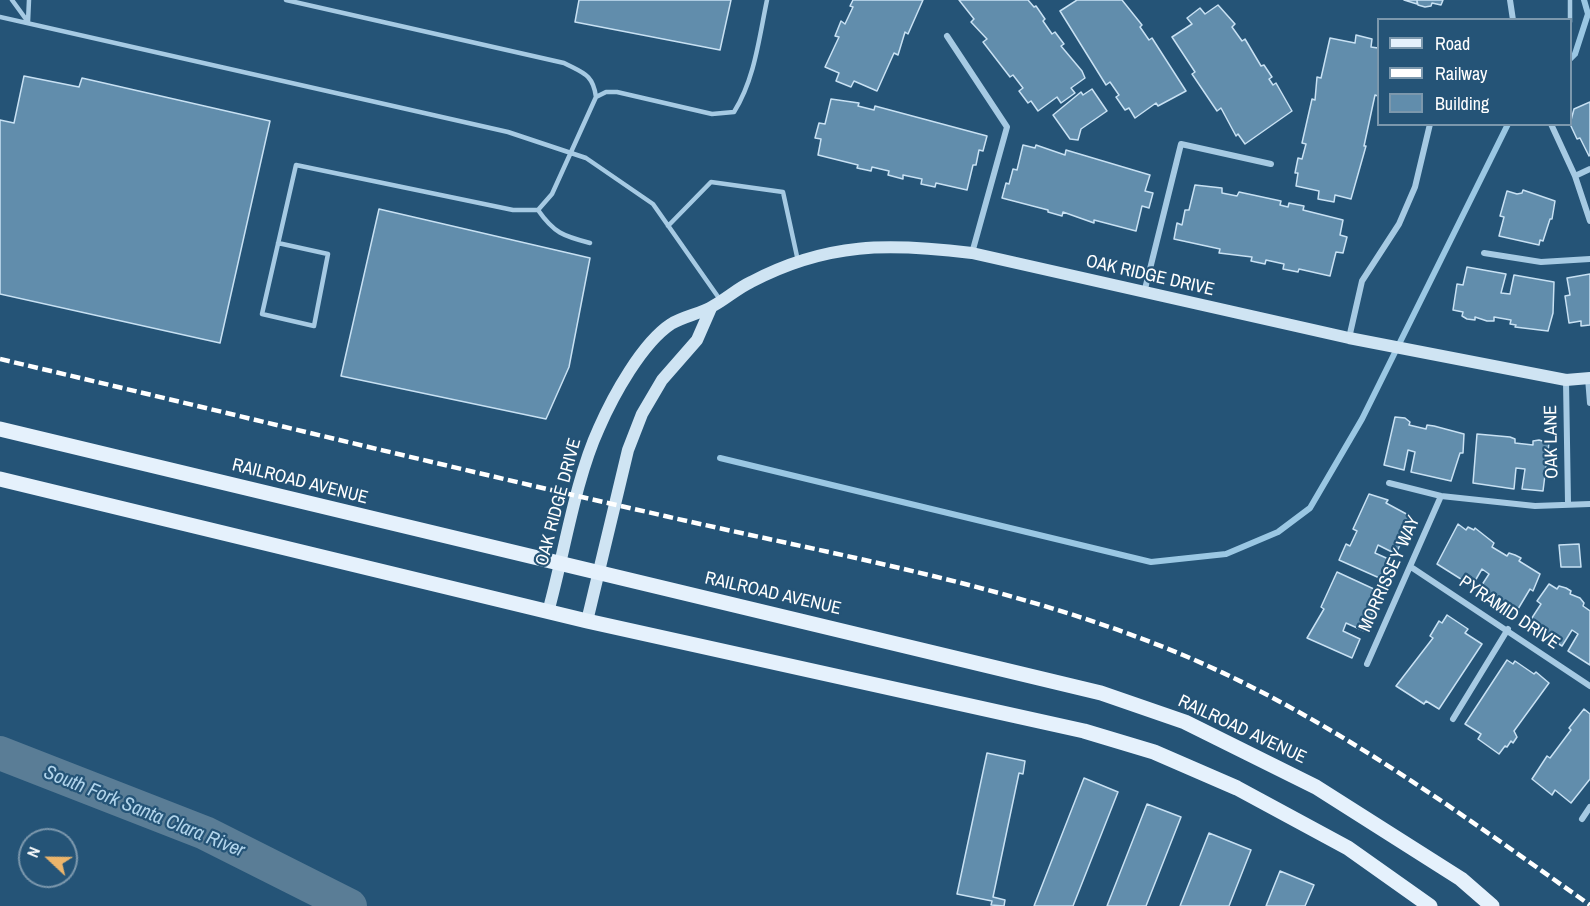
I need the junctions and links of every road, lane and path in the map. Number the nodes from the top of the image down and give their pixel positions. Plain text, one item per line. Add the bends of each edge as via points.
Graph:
1 (12, 0) edge
2 (29, 0) edge
3 (286, 0) edge
4 (767, 0) edge
5 (1510, 0) edge
6 (1570, 0) edge
7 (0, 17) edge
8 (1513, 18) edge
9 (1570, 18) edge
10 (28, 22) junction
11 (947, 36) dead end
12 (596, 97) junction
13 (1430, 126) edge
14 (1552, 126) edge
15 (570, 153) junction
16 (1271, 164) dead end
17 (1590, 169) edge
18 (1575, 177) junction
19 (538, 210) junction
20 (1590, 221) edge
21 (668, 226) junction
22 (278, 243) junction
23 (590, 243) dead end
24 (972, 253) junction
25 (1484, 253) dead end
26 (1590, 259) edge
27 (798, 261) junction
28 (1144, 293) junction
29 (716, 304) junction
30 (1349, 338) junction
31 (1589, 378) edge
32 (1566, 380) junction
33 (1590, 403) edge
34 (0, 429) edge
35 (0, 479) edge
36 (1389, 483) dead end
37 (1441, 496) junction
38 (1568, 504) junction
39 (1590, 504) edge
40 (561, 564) junction
41 (1411, 567) junction
42 (598, 572) junction
43 (548, 612) junction
44 (587, 621) junction
45 (1508, 629) junction
46 (1367, 664) dead end
47 (1590, 686) edge
48 (1453, 719) dead end
49 (1590, 807) edge
50 (1582, 819) dead end
51 (1431, 906) edge
52 (1492, 906) edge

1 - 10 lane
2 - 10 lane
3 - 12 lane via 564,63 586,74 594,83
4 - 12 lane via 752,71 734,112 712,114 617,92
5 - 8 street
6 - 9 lane
7 - 10 lane
10 - 15 lane via 508,132
11 - 24 street via 1007,127
12 - 15 lane
13 - 30 street via 1415,187 1399,224 1362,281
14 - 18 street
15 - 19 lane via 552,194
15 - 21 lane via 586,158 652,204
16 - 28 street via 1181,144
17 - 18 street
18 - 20 street
19 - 22 lane via 513,210 296,165
19 - 23 lane via 561,235
21 - 27 lane via 711,182 783,192
21 - 29 lane
22 - 22 lane via 261,314 314,326 328,254
24 - 27 main road, OAK RIDGE DRIVE via 873,246
24 - 28 main road, OAK RIDGE DRIVE
25 - 26 street via 1541,262
27 - 29 main road, OAK RIDGE DRIVE via 750,282
28 - 30 main road, OAK RIDGE DRIVE
29 - 40 main road, OAK RIDGE DRIVE via 671,325 639,357 616,394 586,462
29 - 42 main road via 697,340 662,380 642,414 628,450
30 - 32 main road, OAK RIDGE DRIVE
31 - 32 main road, OAK RIDGE DRIVE
31 - 33 street
32 - 38 street, OAK LANE
34 - 40 main road, RAILROAD AVENUE
35 - 43 main road
36 - 37 street
37 - 38 street via 1535,506
37 - 41 street, MORRISSEY WAY
38 - 39 street
40 - 42 main road, RAILROAD AVENUE
40 - 43 main road, OAK RIDGE DRIVE
41 - 45 street, PYRAMID DRIVE
41 - 46 street, MORRISSEY WAY
42 - 44 main road
42 - 52 main road, RAILROAD AVENUE via 1101,693 1185,722 1316,787 1452,873
43 - 44 main road
44 - 51 main road via 1084,731 1154,752 1237,788 1348,848
45 - 47 street, PYRAMID DRIVE
45 - 48 street
49 - 50 street

